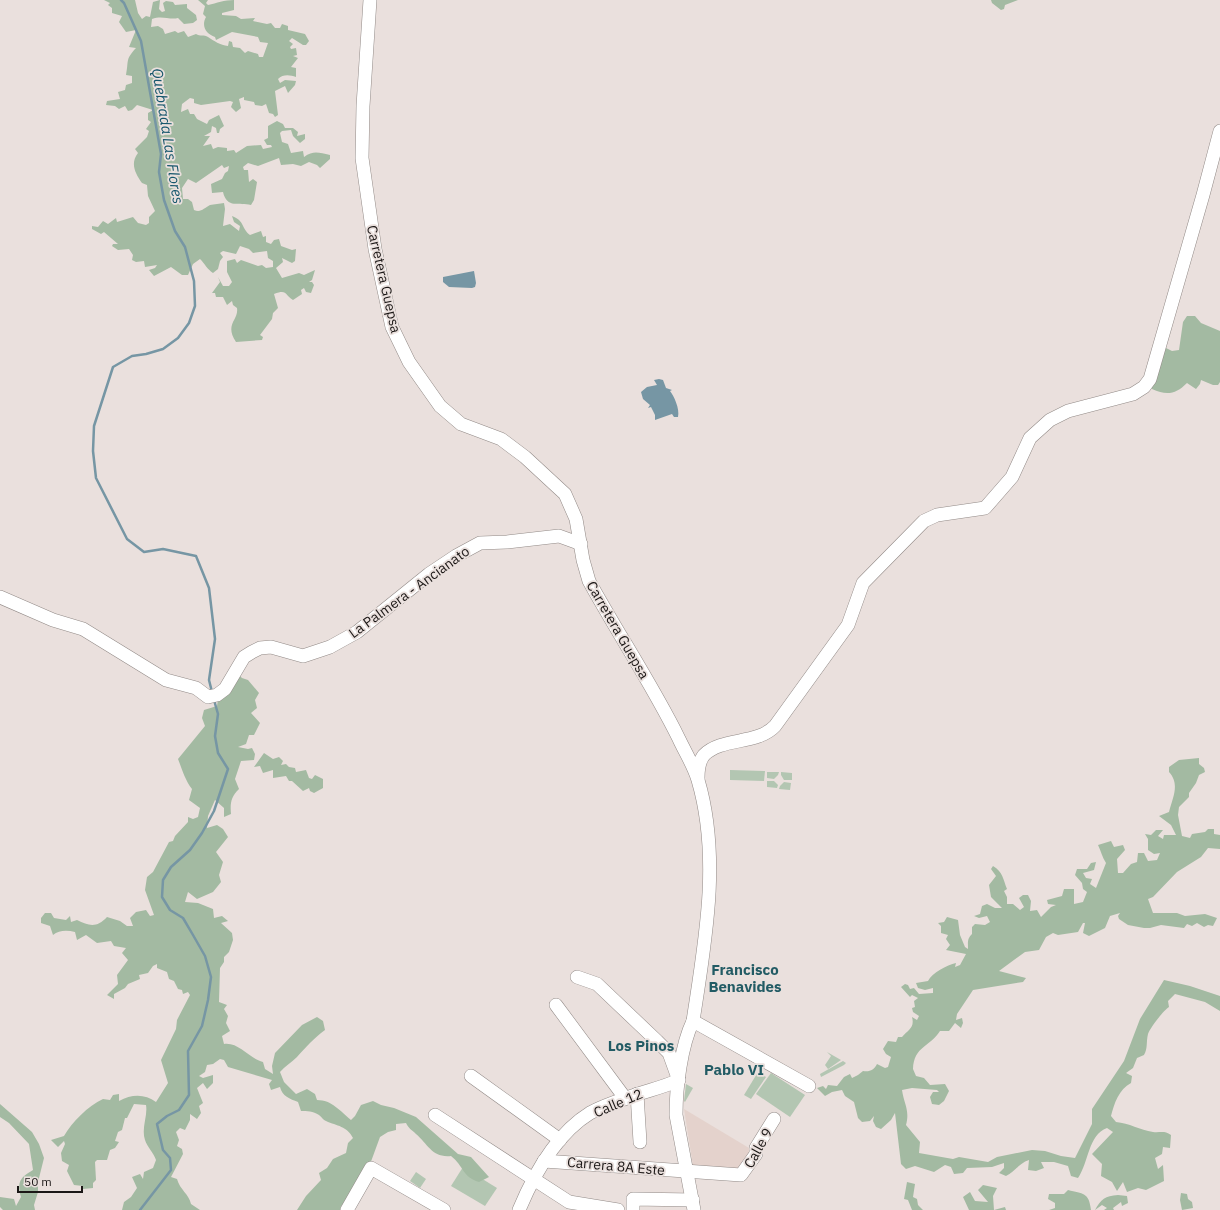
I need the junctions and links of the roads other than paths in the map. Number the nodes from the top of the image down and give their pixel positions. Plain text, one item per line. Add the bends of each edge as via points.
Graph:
1 (370, 0) edge
2 (1220, 131) edge
3 (581, 544) junction
4 (0, 597) edge
5 (698, 778) junction
6 (578, 977) dead end
7 (556, 1005) dead end
8 (693, 1021) junction
9 (471, 1076) dead end
10 (678, 1080) junction
11 (809, 1086) dead end
12 (631, 1096) junction
13 (435, 1116) dead end
14 (774, 1120) dead end
15 (560, 1140) junction
16 (640, 1142) dead end
17 (544, 1161) junction
18 (687, 1172) junction
19 (741, 1175) joint
20 (535, 1179) junction
21 (633, 1204) edge
22 (694, 1205) edge
23 (347, 1210) edge
24 (444, 1210) edge
25 (519, 1210) edge
26 (618, 1210) edge

1 - 3 street, Carretera Guepsa via 362,158 375,249 392,327 409,362 440,406 461,424 501,439 525,456 565,494 576,519
2 - 5 street via 1150,379 1144,387 1134,394 1068,411 1050,420 1030,438 1012,477 985,508 937,515 924,521 863,583 848,625 775,726 768,733 717,747 704,755
3 - 4 street, La Palmera - Ancianato via 558,536 480,543 429,574 357,632 330,647 303,656 271,647 252,652 244,657 225,689 212,696 196,688 166,680 83,629 53,620
3 - 5 street, Carretera Guepsa via 589,581 668,717
5 - 8 street, Carretera Guepsa via 706,809 710,854 704,952
6 - 10 street via 597,984 658,1041 669,1053
7 - 12 street
8 - 10 street
8 - 11 street
9 - 15 street
10 - 12 street, Calle 12
10 - 18 street via 676,1115
12 - 15 street, Calle 12 via 591,1113
12 - 16 street
13 - 20 street
14 - 19 street, Calle 9 via 756,1148 756,1154
15 - 17 street, Calle 12
17 - 18 street, Carrera 8A Este
17 - 20 street, Calle 12
18 - 19 street, Carrera 8A Este
18 - 22 street
20 - 25 street, Calle 12
20 - 26 street via 569,1202
21 - 22 street
23 - 24 street via 371,1168

